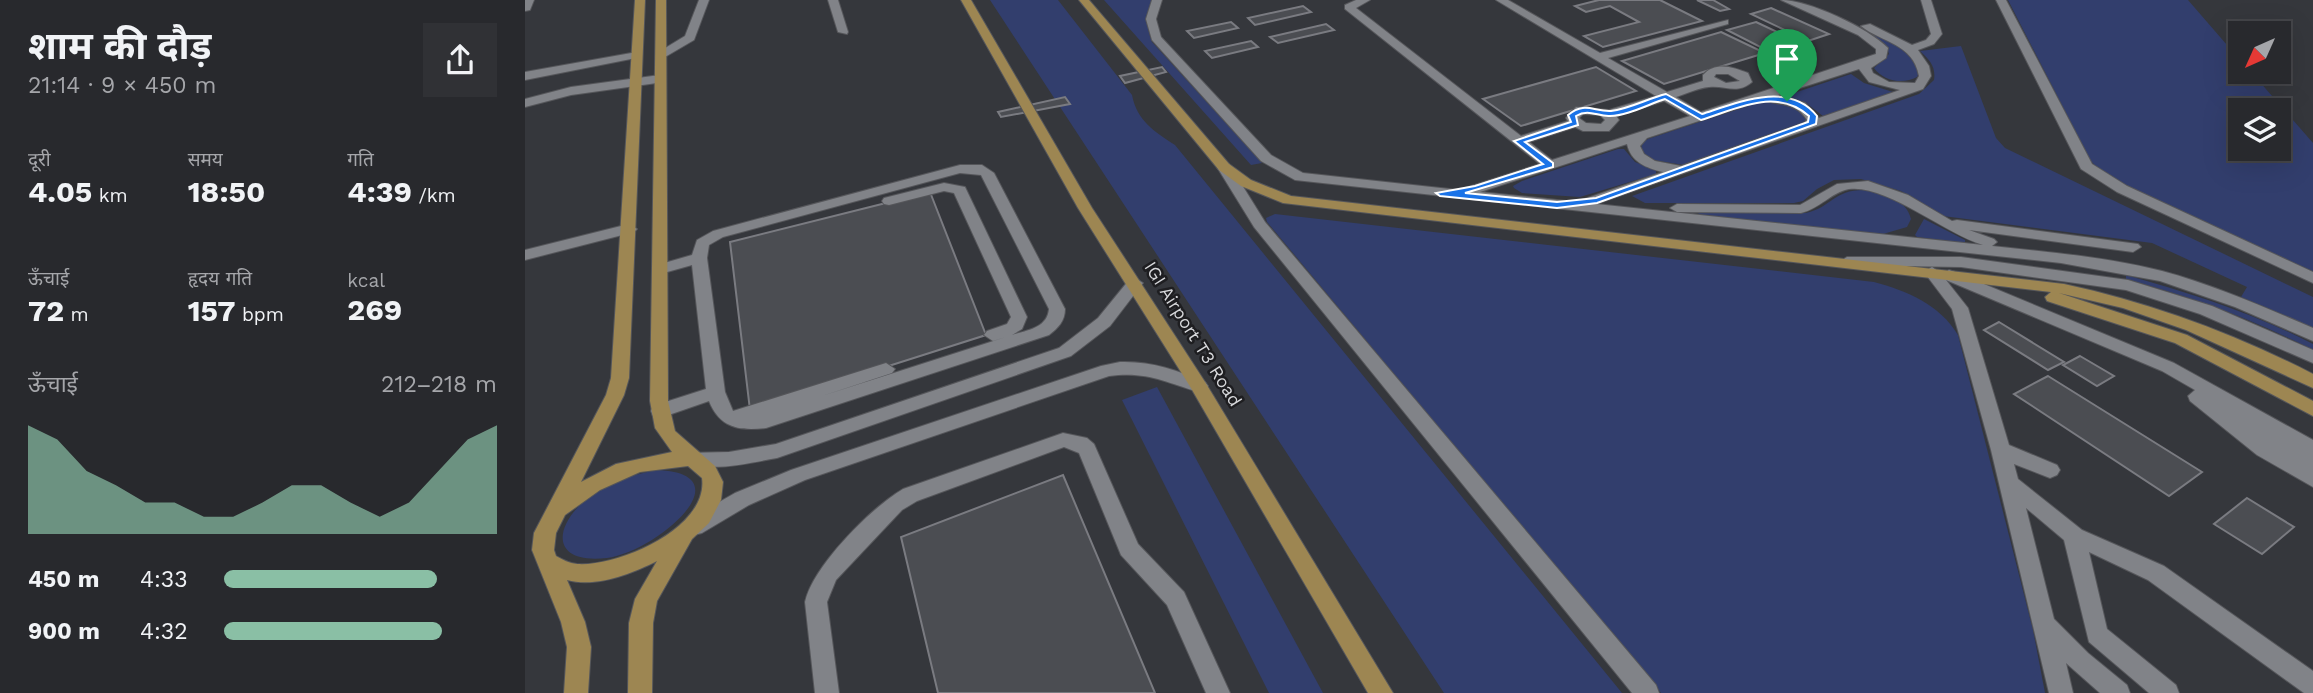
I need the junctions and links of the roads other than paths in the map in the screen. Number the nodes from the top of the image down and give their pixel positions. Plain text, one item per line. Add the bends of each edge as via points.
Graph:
1 (640, 0) edge
2 (661, 0) edge
3 (705, 0) edge
4 (833, 0) edge
5 (966, 0) edge
6 (1084, 0) edge
7 (1157, 0) edge
8 (1365, 0) edge
9 (1501, 0) edge
10 (1786, 0) edge
11 (1805, 0) edge
12 (1926, 0) edge
13 (2001, 0) edge
14 (1724, 22) dead end
15 (843, 32) dead end
16 (1910, 49) junction
17 (637, 55) junction
18 (661, 55) junction
19 (1599, 57) junction
20 (1870, 62) junction
21 (525, 76) edge
22 (660, 77) junction
23 (636, 80) junction
24 (1712, 82) dead end
25 (1923, 82) junction
26 (525, 91) edge
27 (1666, 96) junction
28 (1758, 99) junction
29 (525, 103) edge
30 (1701, 117) junction
31 (1808, 127) junction
32 (1642, 136) junction
33 (1519, 141) junction
34 (1550, 165) junction
35 (1224, 167) junction
36 (1689, 168) junction
37 (1440, 193) junction
38 (1912, 203) junction
39 (1557, 205) junction
40 (1611, 211) junction
41 (628, 229) junction
42 (1885, 239) junction
43 (1996, 241) junction
44 (2133, 247) dead end
45 (699, 253) junction
46 (525, 255) edge
47 (1844, 262) junction
48 (660, 269) junction
49 (1940, 274) junction
50 (1972, 278) junction
51 (2313, 278) edge
52 (1135, 283) junction
53 (2077, 328) junction
54 (2313, 335) edge
55 (2313, 357) edge
56 (2313, 382) edge
57 (1199, 386) junction
58 (716, 392) junction
59 (2197, 396) junction
60 (2313, 409) edge
61 (660, 411) junction
62 (729, 419) junction
63 (2313, 449) edge
64 (2001, 450) junction
65 (2264, 450) junction
66 (692, 458) junction
67 (2313, 464) edge
68 (2050, 470) dead end
69 (2313, 480) edge
70 (2009, 483) junction
71 (2313, 493) edge
72 (557, 514) junction
73 (687, 531) junction
74 (2074, 536) junction
75 (550, 563) junction
76 (2045, 620) junction
77 (2313, 685) edge
78 (576, 693) edge
79 (641, 693) edge
80 (827, 693) edge
81 (1218, 693) edge
82 (1381, 693) edge
83 (1647, 693) edge
84 (2061, 693) edge
85 (2117, 693) edge
86 (2167, 693) edge

1 - 17 main road
2 - 18 main road
3 - 18 street via 689,38
4 - 15 street
5 - 52 main road, IGI Airport T3 Road via 1085,208
6 - 35 main road
7 - 37 street via 1151,19 1153,35 1275,165 1317,180
8 - 33 street via 1349,7
9 - 19 street
10 - 20 street via 1875,41 1883,52
11 - 16 street
12 - 16 street via 1937,34 1930,42
13 - 51 street via 2086,166 2122,189
14 - 19 street
16 - 25 street via 1923,64
17 - 21 street
17 - 23 main road
18 - 22 main road
19 - 27 street
20 - 25 street via 1864,71 1875,80 1907,87
20 - 28 street
22 - 23 street
22 - 48 main road
23 - 26 street
23 - 29 street
23 - 41 main road
24 - 27 street
25 - 31 street via 1902,94
27 - 30 street
27 - 33 street via 1609,114 1613,120 1604,128 1575,123
28 - 30 street
28 - 31 street via 1787,101 1804,108 1814,120
30 - 32 street
31 - 36 street
32 - 34 street
32 - 36 street via 1633,145 1638,156 1658,167
33 - 34 street
34 - 37 street via 1477,189
35 - 47 main road via 1265,193 1315,205
35 - 83 street via 1259,224
36 - 39 street via 1597,200
37 - 39 street
38 - 40 street via 1860,185 1831,190 1801,209
38 - 42 street via 1920,215 1916,226 1905,235
38 - 43 street via 1931,216
39 - 40 street
40 - 42 street
41 - 46 street
41 - 72 main road via 620,379
42 - 43 street
43 - 44 street
43 - 54 street via 2168,278
45 - 48 street
45 - 58 street
45 - 62 street via 956,187 1019,317 1007,330
45 - 62 street via 705,240 717,234 960,169 982,169 1057,309 1057,317 1044,331 766,421 746,424
47 - 49 main road
47 - 55 street via 1961,262 2107,281 2206,310
48 - 61 main road
49 - 50 main road
49 - 53 street
49 - 64 street via 1960,308
50 - 56 main road via 2064,289 2136,305 2228,339
50 - 60 main road via 2143,324 2223,359
52 - 57 main road, IGI Airport T3 Road
52 - 66 street via 1104,322 1065,352 777,451 729,459
53 - 59 street
53 - 63 street via 2168,367
57 - 73 street via 1162,370 1107,370 798,475 742,499
57 - 82 main road, IGI Airport T3 Road
58 - 61 street
58 - 62 street via 719,408
59 - 65 street
59 - 67 street
61 - 66 main road via 669,440
64 - 68 street
64 - 70 street
65 - 69 street
65 - 71 street
66 - 72 main road via 647,462 621,470 574,497
66 - 73 main road via 713,480 712,496
70 - 74 street
70 - 76 street
72 - 75 main road via 545,533 543,550
73 - 75 main road via 662,549 610,570 564,571
73 - 79 main road via 646,599 641,623
74 - 77 street via 2156,573
74 - 86 street via 2097,635
75 - 78 main road via 579,647
76 - 84 street
76 - 85 street via 2070,652
80 - 81 street via 816,602 819,588 885,512 910,495 1071,440 1087,449 1129,549 1176,599

